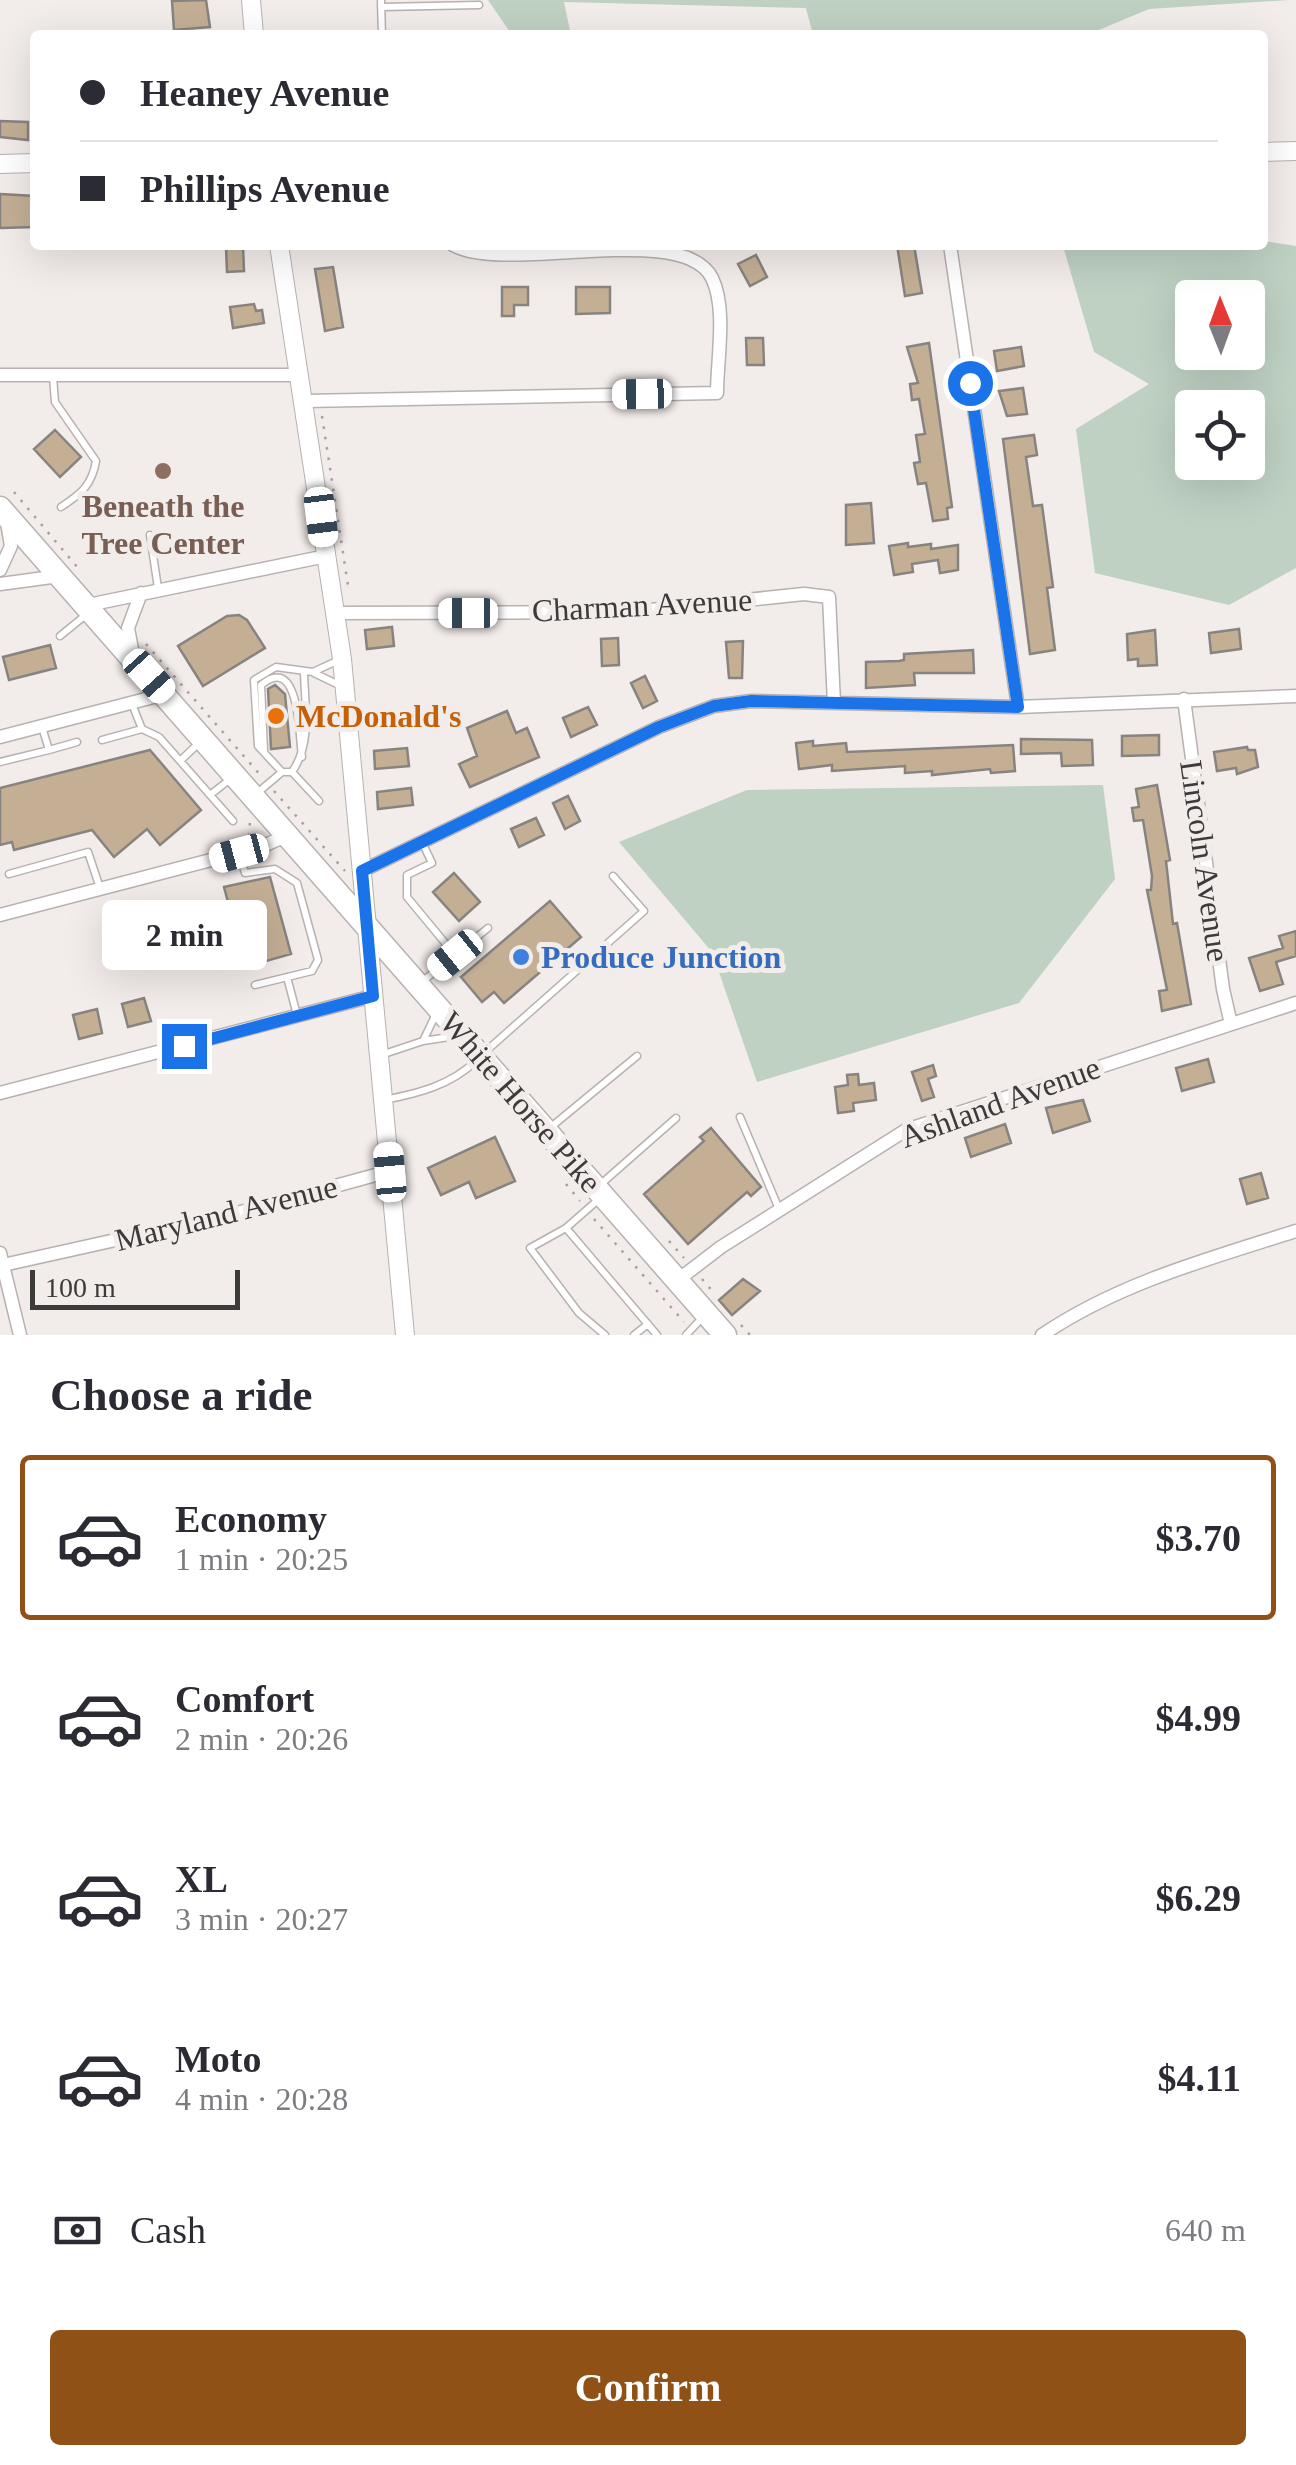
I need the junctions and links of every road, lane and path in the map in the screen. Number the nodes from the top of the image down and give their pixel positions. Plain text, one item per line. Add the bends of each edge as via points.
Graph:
1 (251, 0) edge
2 (381, 3) edge
3 (480, 5) dead end
4 (254, 30) edge
5 (382, 30) edge
6 (1296, 151) edge
7 (1268, 152) edge
8 (30, 163) edge
9 (0, 164) edge
10 (280, 250) edge
11 (467, 250) edge
12 (615, 250) edge
13 (615, 250) edge
14 (951, 250) edge
15 (54, 374) junction
16 (0, 375) edge
17 (301, 375) junction
18 (306, 401) junction
19 (61, 508) dead end
20 (2, 510) edge
21 (150, 535) dead end
22 (326, 556) junction
23 (0, 570) edge
24 (59, 576) junction
25 (0, 584) edge
26 (159, 590) junction
27 (141, 592) junction
28 (90, 608) junction
29 (335, 613) junction
30 (60, 636) dead end
31 (134, 658) junction
32 (342, 659) junction
33 (313, 672) junction
34 (304, 673) junction
35 (345, 688) junction
36 (165, 694) junction
37 (1296, 696) edge
38 (1184, 698) junction
39 (132, 702) junction
40 (834, 704) junction
41 (1018, 707) junction
42 (42, 726) junction
43 (142, 729) junction
44 (1, 733) edge
45 (204, 738) junction
46 (102, 740) dead end
47 (78, 742) dead end
48 (49, 750) junction
49 (264, 754) junction
50 (302, 757) junction
51 (180, 761) junction
52 (0, 762) edge
53 (282, 772) junction
54 (292, 772) junction
55 (236, 774) junction
56 (210, 795) junction
57 (255, 795) junction
58 (318, 801) dead end
59 (233, 821) dead end
60 (290, 834) junction
61 (422, 842) junction
62 (344, 852) dead end
63 (239, 853) junction
64 (316, 868) junction
65 (353, 871) junction
66 (9, 874) dead end
67 (613, 876) dead end
68 (296, 883) junction
69 (100, 889) junction
70 (0, 915) edge
71 (366, 924) junction
72 (488, 928) dead end
73 (455, 955) junction
74 (288, 977) junction
75 (255, 984) dead end
76 (418, 986) junction
77 (373, 996) junction
78 (1296, 1003) edge
79 (438, 1008) junction
80 (297, 1015) junction
81 (1231, 1024) junction
82 (462, 1035) junction
83 (423, 1041) junction
84 (379, 1056) junction
85 (481, 1056) junction
86 (637, 1056) dead end
87 (0, 1093) edge
88 (383, 1100) junction
89 (740, 1117) dead end
90 (676, 1118) dead end
91 (546, 1131) junction
92 (390, 1172) junction
93 (600, 1192) junction
94 (779, 1210) junction
95 (566, 1228) junction
96 (1296, 1230) edge
97 (2, 1259) edge
98 (678, 1280) junction
99 (706, 1313) junction
100 (648, 1324) junction
101 (20, 1335) edge
102 (405, 1335) edge
103 (605, 1335) edge
104 (634, 1335) edge
105 (657, 1335) edge
106 (686, 1335) edge
107 (725, 1335) edge
108 (1042, 1335) edge

1 - 4 street
2 - 3 lane
2 - 5 lane
6 - 7 street
8 - 9 street
10 - 17 street
11 - 12 street via 484,256
13 - 18 street via 667,253 702,266 714,282 717,393
14 - 41 street
15 - 16 street
15 - 17 street
15 - 19 lane via 55,402 96,461 82,493
17 - 18 street
18 - 22 street
20 - 23 street via 11,546
20 - 24 highway, White Horse Pike
21 - 26 lane
22 - 26 street
22 - 29 street
24 - 25 street
24 - 28 highway, White Horse Pike
26 - 27 street
27 - 28 street
27 - 31 street via 128,628
28 - 30 lane
28 - 31 highway, White Horse Pike
29 - 32 street
29 - 40 street, Charman Avenue via 631,612 804,594 828,598
31 - 36 highway, White Horse Pike
32 - 33 lane
32 - 35 street
33 - 34 lane
33 - 35 lane
34 - 49 lane via 276,667 254,680
34 - 50 lane
35 - 65 street
36 - 39 street
36 - 45 highway, White Horse Pike
37 - 38 street
38 - 41 street
38 - 81 street, Lincoln Avenue
39 - 42 street
39 - 43 lane
40 - 41 street
40 - 61 street via 714,706
42 - 44 street
42 - 48 lane
43 - 46 lane
43 - 51 lane
45 - 51 lane
45 - 55 highway, White Horse Pike
47 - 48 lane
48 - 52 lane
49 - 50 lane via 261,685 282,678 294,692
49 - 53 lane
50 - 54 lane
51 - 56 lane
53 - 54 lane
53 - 57 lane
54 - 58 lane
55 - 56 lane
55 - 57 highway, White Horse Pike
56 - 59 lane
57 - 60 highway, White Horse Pike
60 - 63 street
60 - 64 highway, White Horse Pike
61 - 65 street
61 - 73 lane via 432,863 408,876 407,898
62 - 65 path
63 - 68 lane via 245,873 275,869
63 - 69 street
64 - 68 lane
64 - 71 highway, White Horse Pike
65 - 71 street
66 - 69 lane via 88,852
67 - 85 lane via 644,911
68 - 74 lane via 318,965
69 - 70 street
71 - 76 highway, White Horse Pike
71 - 77 street
72 - 73 lane
73 - 76 lane
74 - 75 lane
74 - 80 lane
76 - 79 highway, White Horse Pike
77 - 80 street
77 - 84 street
78 - 81 street, Ashland Avenue
79 - 82 highway, White Horse Pike
79 - 83 lane
80 - 87 street
81 - 94 street, Ashland Avenue via 906,1130
82 - 83 lane
82 - 85 highway, White Horse Pike
83 - 84 lane
84 - 88 street
85 - 88 lane via 448,1082
85 - 91 highway, White Horse Pike
86 - 91 lane
88 - 92 street
89 - 94 lane
90 - 93 lane
91 - 93 highway, White Horse Pike
92 - 97 street, Maryland Avenue via 237,1213
92 - 102 street
93 - 95 lane
93 - 98 highway, White Horse Pike
94 - 98 street, Ashland Avenue
95 - 100 lane
95 - 103 lane via 530,1248 579,1313
96 - 108 street via 1120,1291
97 - 101 street
98 - 99 highway, White Horse Pike
99 - 106 lane
99 - 107 highway, White Horse Pike
100 - 104 lane
100 - 105 lane

